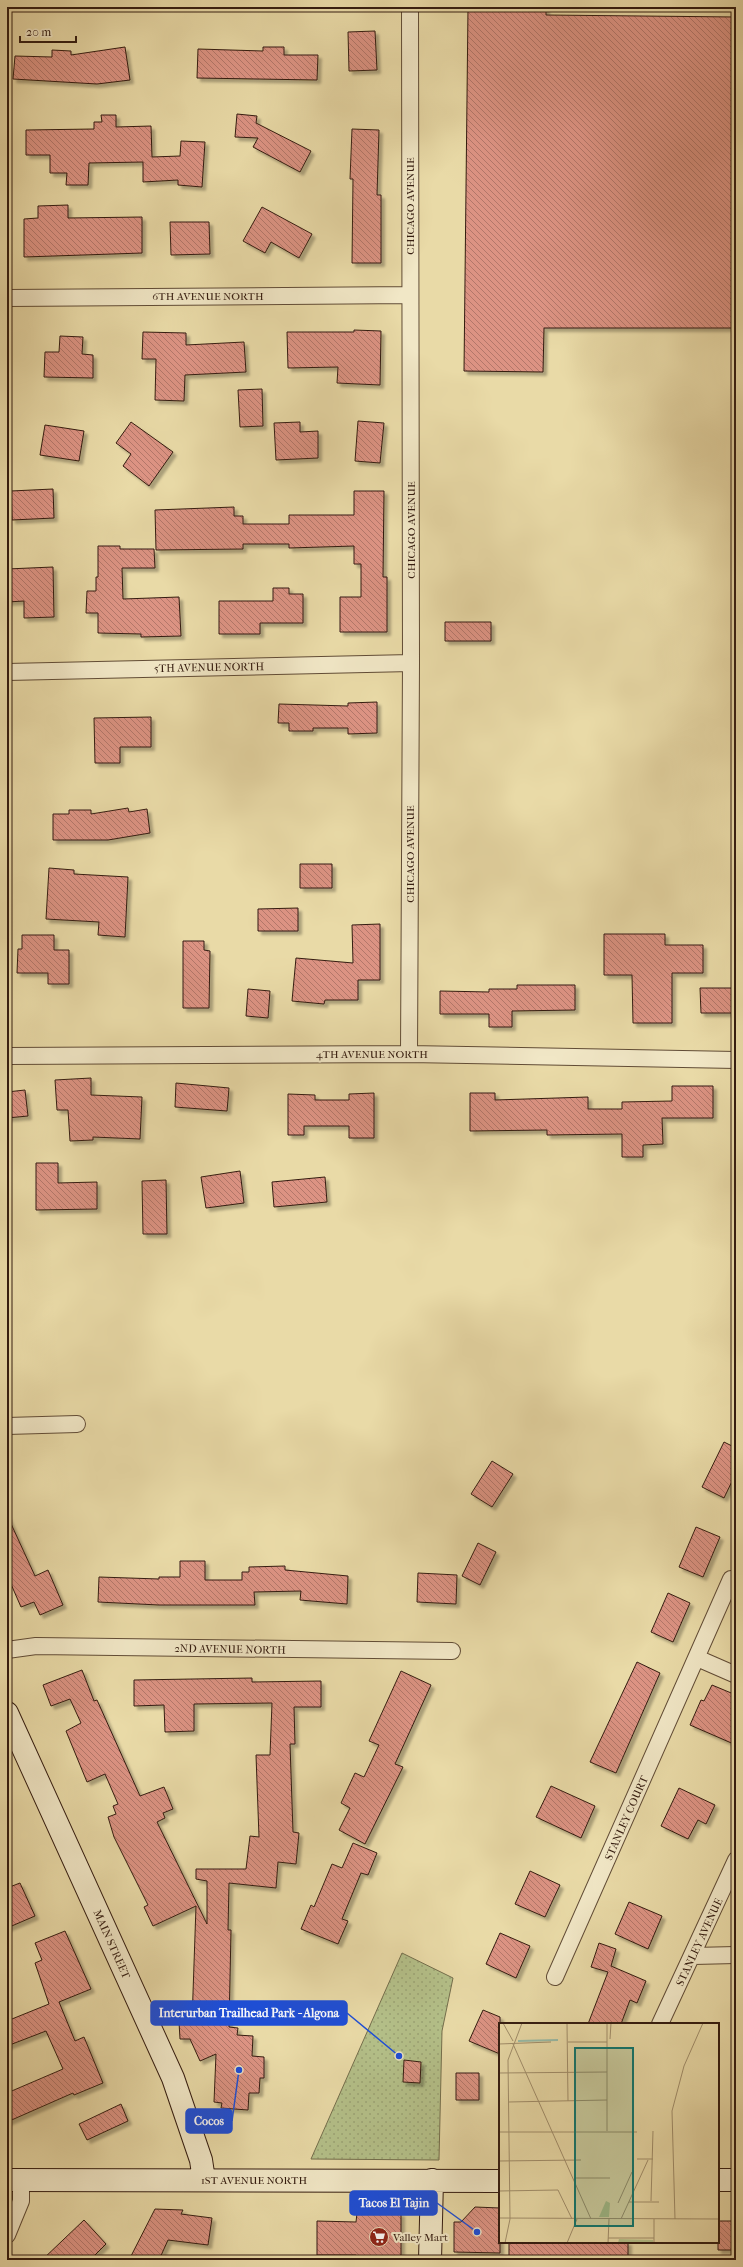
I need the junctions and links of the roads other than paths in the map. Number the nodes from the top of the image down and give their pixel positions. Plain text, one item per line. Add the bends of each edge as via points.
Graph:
1 (410, 7) edge
2 (410, 295) junction
3 (7, 298) edge
4 (411, 663) junction
5 (7, 672) edge
6 (409, 1054) junction
7 (7, 1056) edge
8 (736, 1060) edge
9 (77, 1424) dead end
10 (7, 1426) edge
11 (731, 1579) dead end
12 (7, 1650) edge
13 (452, 1651) dead end
14 (697, 1658) junction
15 (736, 1675) edge
16 (7, 1713) edge
17 (736, 1860) edge
18 (693, 1956) junction
19 (736, 1956) edge
20 (555, 1977) dead end
21 (660, 2023) edge
22 (14, 2180) edge
23 (204, 2180) junction
24 (432, 2180) junction
25 (719, 2180) edge
26 (736, 2180) edge
27 (499, 2181) edge
28 (7, 2234) edge
29 (430, 2260) edge

1 - 2 street, CHICAGO AVENUE
2 - 3 street, 6TH AVENUE NORTH
2 - 4 street, CHICAGO AVENUE
4 - 5 street, 5TH AVENUE NORTH
4 - 6 street, CHICAGO AVENUE
6 - 7 street, 4TH AVENUE NORTH
6 - 8 street, 4TH AVENUE NORTH
9 - 10 street
11 - 14 street, STANLEY COURT
12 - 13 street, 2ND AVENUE NORTH via 36,1646
14 - 15 street
14 - 20 street, STANLEY COURT
16 - 23 street, MAIN STREET via 172,2078 201,2160
17 - 18 street, STANLEY AVENUE
18 - 19 street
18 - 21 street, STANLEY AVENUE
22 - 23 street, 1ST AVENUE NORTH
22 - 28 street via 21,2201
23 - 24 street, 1ST AVENUE NORTH
24 - 27 street, 1ST AVENUE NORTH
24 - 29 street
25 - 26 street

